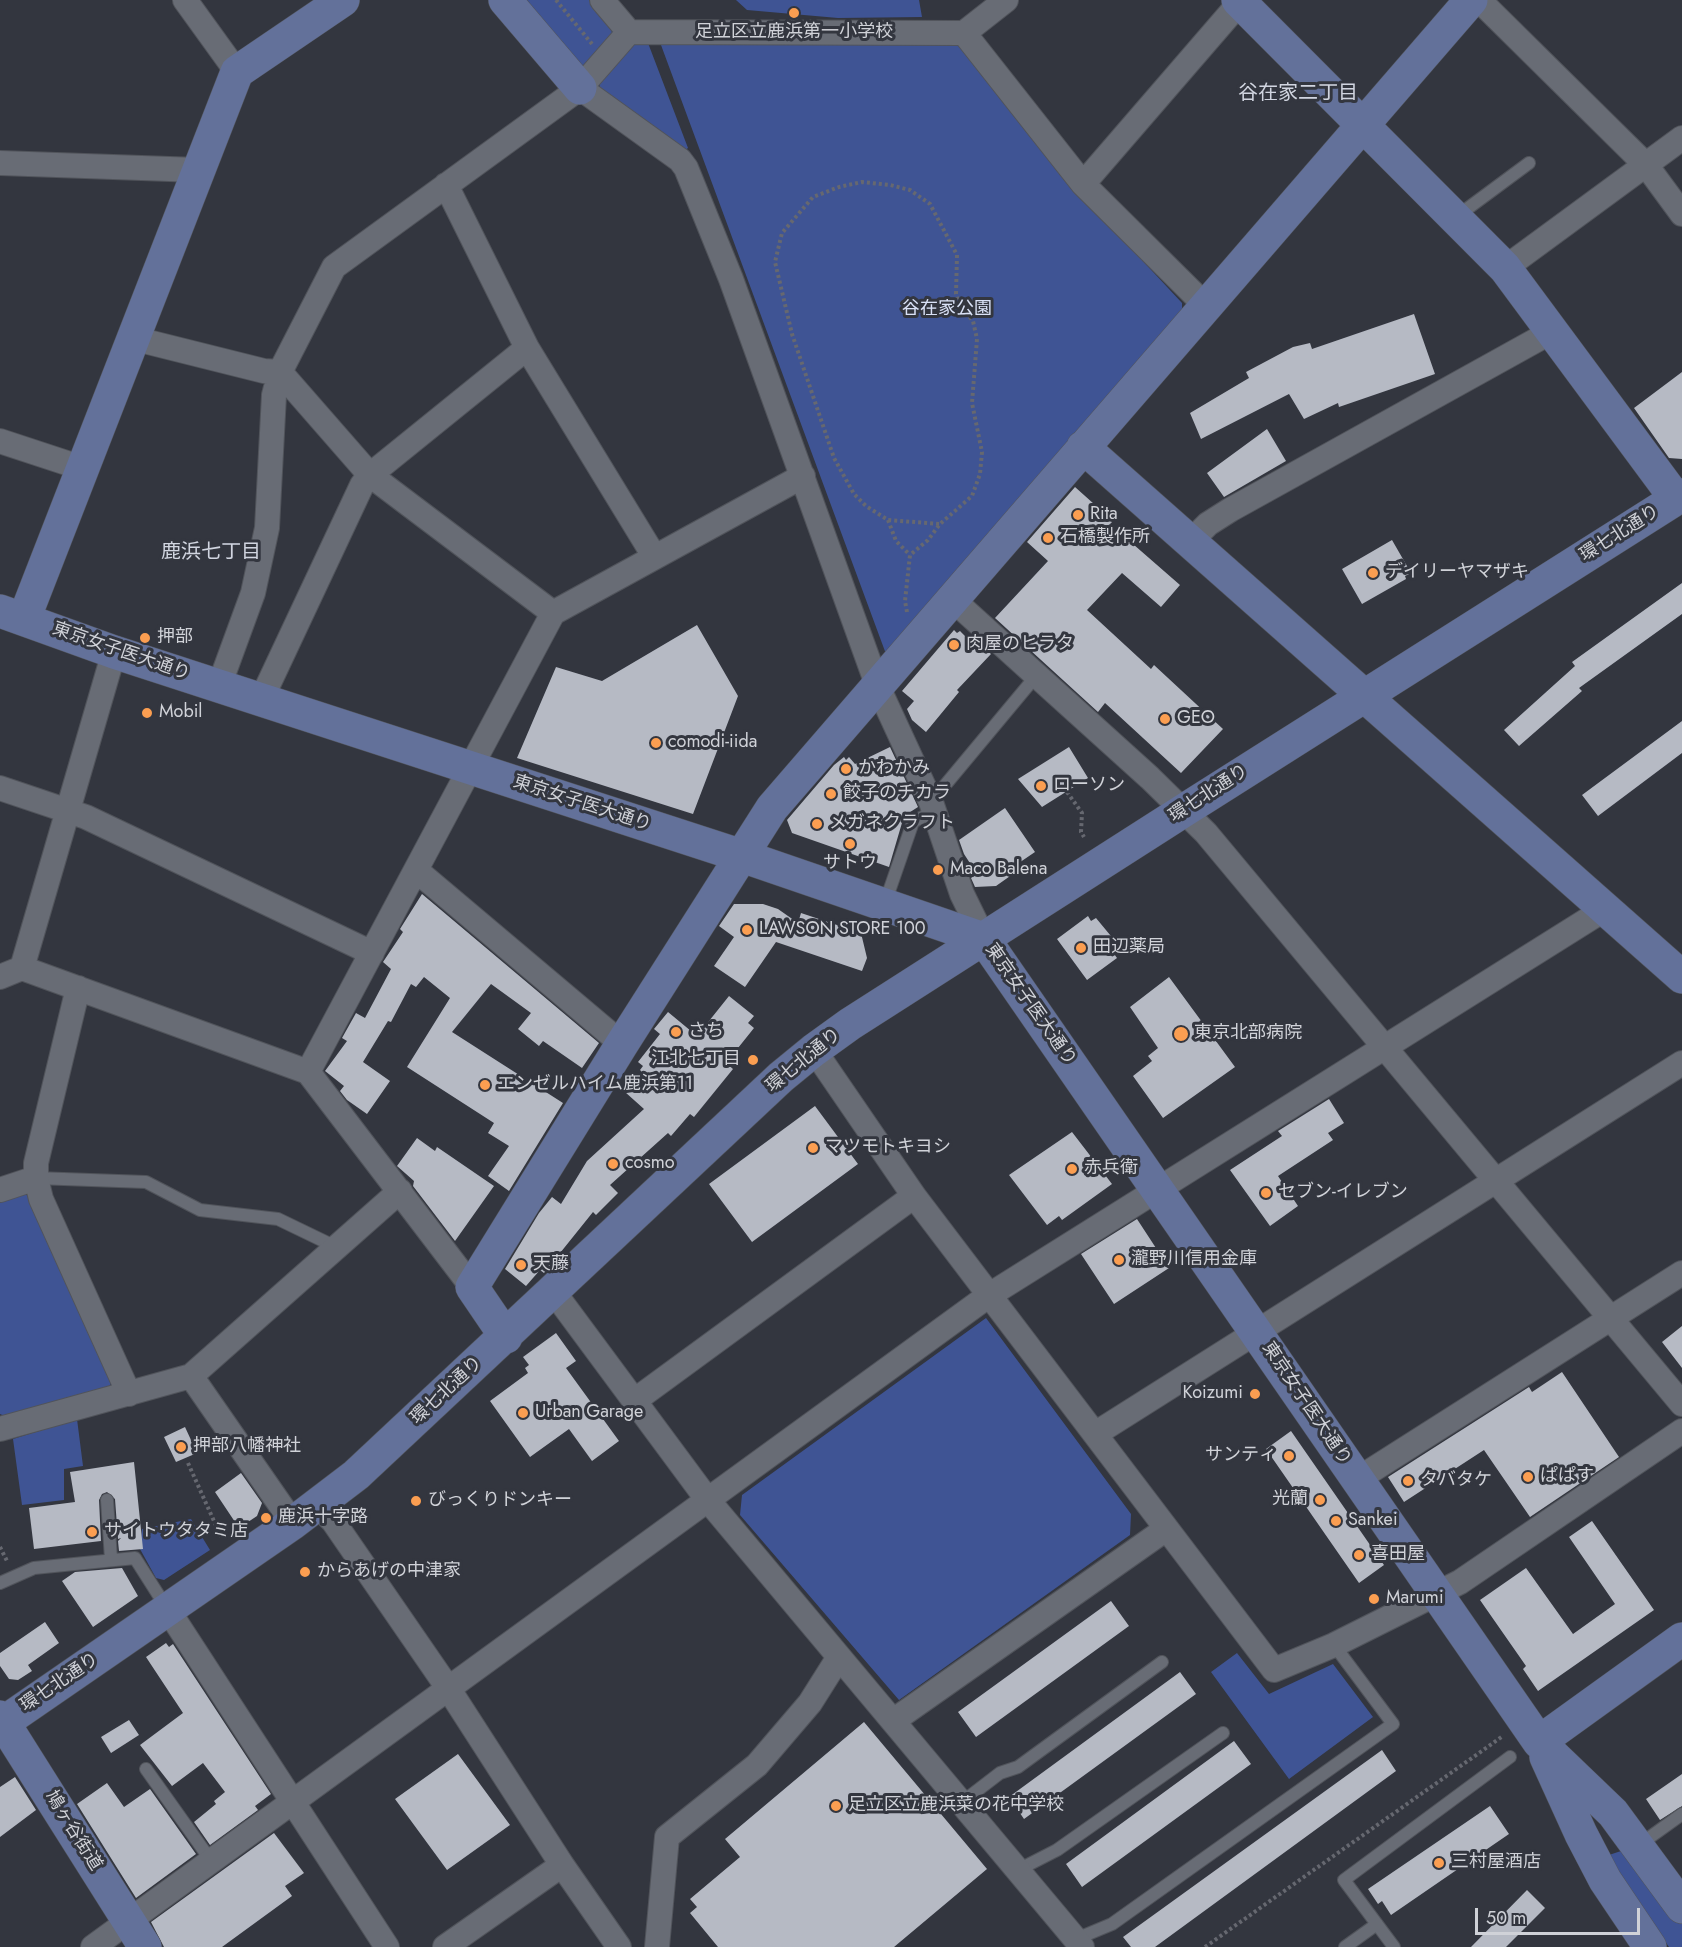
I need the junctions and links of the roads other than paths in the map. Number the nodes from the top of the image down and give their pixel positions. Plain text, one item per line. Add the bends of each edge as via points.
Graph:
1 (184, 0) edge
2 (343, 0) edge
3 (505, 0) edge
4 (602, 0) edge
5 (1006, 0) edge
6 (1471, 0) edge
7 (1479, 0) edge
8 (1240, 1) edge
9 (629, 32) junction
10 (964, 33) junction
11 (237, 72) junction
12 (580, 88) junction
13 (1363, 126) junction
14 (1682, 138) edge
15 (0, 163) edge
16 (1529, 163) dead end
17 (1646, 165) junction
18 (198, 170) junction
19 (1083, 184) junction
20 (446, 185) junction
21 (1682, 214) edge
22 (1455, 218) junction
23 (1505, 268) junction
24 (1207, 307) junction
25 (1551, 332) junction
26 (132, 338) junction
27 (527, 348) junction
28 (280, 372) junction
29 (0, 441) edge
30 (1083, 447) junction
31 (82, 468) junction
32 (370, 475) junction
33 (803, 476) junction
34 (1679, 497) edge
35 (1191, 541) junction
36 (654, 556) junction
37 (952, 599) junction
38 (553, 613) junction
39 (12, 615) edge
40 (114, 652) junction
41 (1036, 676) junction
42 (219, 686) junction
43 (878, 687) junction
44 (1364, 695) junction
45 (261, 700) junction
46 (471, 767) junction
47 (0, 788) edge
48 (933, 806) junction
49 (1183, 811) junction
50 (68, 812) junction
51 (741, 856) junction
52 (417, 871) junction
53 (885, 904) junction
54 (1605, 909) junction
55 (984, 939) junction
56 (372, 953) junction
57 (11, 972) edge
58 (1680, 972) edge
59 (78, 987) junction
60 (622, 1044) junction
61 (1387, 1047) junction
62 (814, 1050) junction
63 (1682, 1063) edge
64 (308, 1072) junction
65 (36, 1178) junction
66 (1497, 1180) junction
67 (1158, 1189) junction
68 (0, 1190) edge
69 (400, 1191) junction
70 (914, 1196) junction
71 (336, 1247) junction
72 (1682, 1273) edge
73 (472, 1287) junction
74 (553, 1291) junction
75 (988, 1296) junction
76 (1612, 1319) junction
77 (1257, 1332) junction
78 (506, 1337) junction
79 (191, 1376) junction
80 (129, 1394) junction
81 (634, 1401) junction
82 (1682, 1404) edge
83 (0, 1428) edge
84 (1682, 1431) edge
85 (1095, 1434) junction
86 (1358, 1479) junction
87 (706, 1498) junction
88 (106, 1500) dead end
89 (305, 1515) junction
90 (1166, 1529) junction
91 (111, 1559) junction
92 (0, 1583) edge
93 (1437, 1595) junction
94 (168, 1610) junction
95 (1682, 1639) edge
96 (1334, 1645) junction
97 (839, 1658) junction
98 (1162, 1662) dead end
99 (448, 1688) junction
100 (1, 1721) edge
101 (893, 1721) junction
102 (1223, 1733) dead end
103 (1540, 1745) junction
104 (1510, 1757) dead end
105 (146, 1769) dead end
106 (294, 1803) junction
107 (961, 1803) junction
108 (1682, 1814) edge
109 (1638, 1845) junction
110 (212, 1862) junction
111 (562, 1865) junction
112 (1018, 1870) junction
113 (1682, 1907) edge
114 (1377, 1924) junction
115 (137, 1934) edge
116 (1079, 1943) edge
117 (93, 1947) edge
118 (387, 1947) edge
119 (446, 1947) edge
120 (619, 1947) edge
121 (657, 1947) edge
122 (1345, 1947) edge
123 (1394, 1947) edge
124 (1650, 1947) edge

1 - 11 street
2 - 11 street
3 - 12 street
4 - 9 street
5 - 10 street
6 - 13 street
7 - 17 street
8 - 13 street
8 - 19 street
9 - 10 street
9 - 12 street
10 - 19 street
11 - 18 street
12 - 20 street
12 - 33 street via 686,168
13 - 22 street
13 - 24 street
14 - 17 street
15 - 18 street
16 - 22 lane
17 - 21 street
17 - 23 street
18 - 26 street
19 - 24 street
20 - 27 street
20 - 28 street via 334,267
22 - 23 street
23 - 25 street
24 - 30 street
25 - 34 street
25 - 35 street via 1230,510
26 - 28 street
26 - 31 street
27 - 32 street
27 - 36 street
28 - 32 street
28 - 42 street via 274,395 267,528 253,593
29 - 31 street
30 - 35 street
30 - 37 street
31 - 39 street
32 - 38 street
32 - 45 street
33 - 36 street
33 - 43 street
34 - 44 street, 環七北通り
35 - 44 street
36 - 38 street
37 - 41 street
37 - 43 street
38 - 46 street
39 - 40 street, 東京女子医大通り
40 - 42 street, 東京女子医大通り
40 - 50 street
41 - 48 lane
41 - 49 street
42 - 45 street, 東京女子医大通り
43 - 48 street
43 - 51 street via 772,808
44 - 49 street, 環七北通り
44 - 54 street
45 - 46 street, 東京女子医大通り
46 - 51 street, 東京女子医大通り
46 - 52 street
47 - 50 street
48 - 53 lane via 913,822
48 - 55 street via 962,894
49 - 55 street, 環七北通り
49 - 61 street
50 - 56 street via 86,817
50 - 57 street
51 - 53 street, 東京女子医大通り
51 - 60 street
52 - 56 street
52 - 60 street
53 - 55 street, 東京女子医大通り
54 - 58 street
54 - 61 street
55 - 62 street, 環七北通り
55 - 67 street, 東京女子医大通り
56 - 64 street
57 - 59 street
59 - 64 street
59 - 65 street via 36,1163
60 - 73 street
61 - 66 street
61 - 67 street
62 - 70 street
62 - 74 street, 環七北通り
63 - 66 street
64 - 69 street
65 - 68 street
65 - 71 lane via 146,1182 200,1210 278,1219
65 - 80 street via 41,1199
66 - 76 street
66 - 77 street
67 - 75 street
67 - 77 street, 東京女子医大通り
69 - 71 street
69 - 73 street
70 - 75 street
70 - 81 street
71 - 79 street
72 - 76 street
73 - 78 street
74 - 78 street, 環七北通り
74 - 81 street
75 - 85 street
75 - 87 street
76 - 82 street
76 - 86 street
77 - 85 street
77 - 86 street, 東京女子医大通り
78 - 89 street, 環七北通り via 356,1475
79 - 80 street
79 - 89 street
80 - 83 street
81 - 87 street
84 - 93 street
85 - 90 street
86 - 93 street, 東京女子医大通り
87 - 97 street
87 - 99 street
88 - 91 lane
89 - 94 street, 環七北通り
89 - 99 street via 337,1527
90 - 96 street via 1274,1670
90 - 101 street
91 - 92 lane via 34,1568
91 - 94 lane via 135,1558
93 - 96 street
93 - 103 street, 東京女子医大通り
94 - 100 street, 環七北通り
94 - 106 street
95 - 103 street
96 - 116 lane via 1393,1724 1112,1924
97 - 101 street
97 - 121 street via 810,1703 757,1765 667,1837
98 - 107 lane via 1018,1767 1000,1773
99 - 106 street
99 - 111 street
100 - 115 street, 鳩ヶ谷街道
101 - 107 street
102 - 112 lane via 1057,1850
103 - 109 street, 東京女子医大通り via 1613,1813
103 - 124 street, 東京女子医大通り via 1605,1880
104 - 114 lane via 1344,1880
105 - 110 lane
106 - 110 street
106 - 118 street via 348,1895
107 - 112 street
108 - 109 lane
109 - 113 street, 東京女子医大通り
110 - 115 street
111 - 119 street
111 - 120 street
112 - 116 street
114 - 122 lane
114 - 123 lane
115 - 117 street

